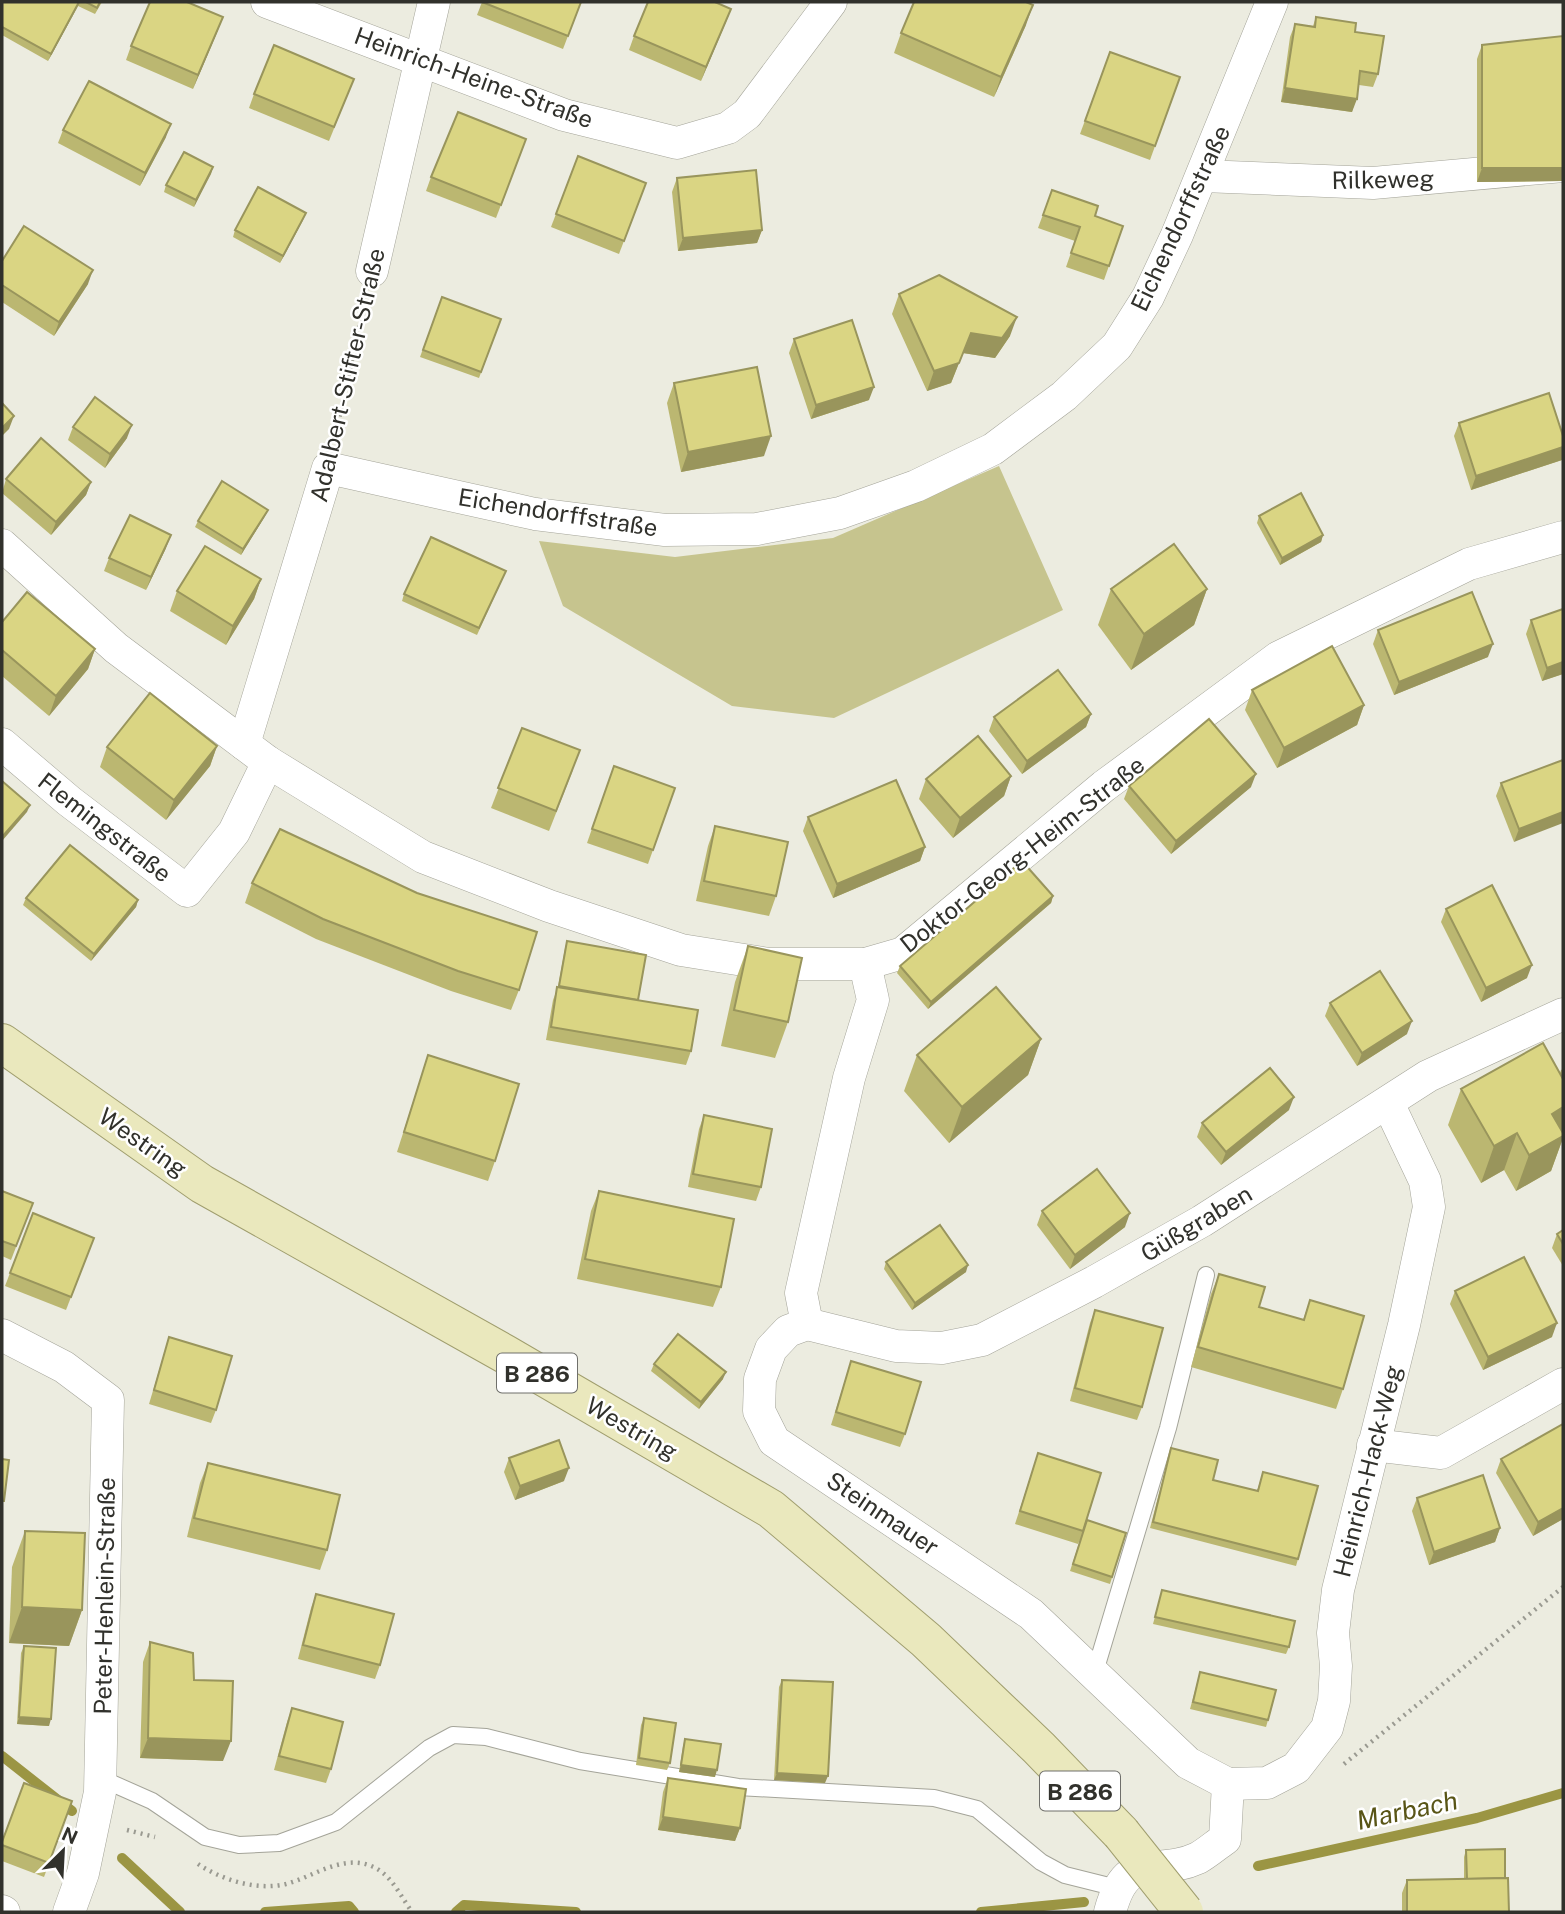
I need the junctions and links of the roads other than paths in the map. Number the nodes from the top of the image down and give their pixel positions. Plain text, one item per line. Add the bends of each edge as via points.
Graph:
1 (267, 2) edge
2 (434, 2) edge
3 (831, 2) edge
4 (1272, 2) edge
5 (422, 58) junction
6 (1563, 166) edge
7 (1203, 176) junction
8 (372, 271) road end
9 (328, 468) joint
10 (1563, 537) edge
11 (2, 545) edge
12 (2, 744) edge
13 (256, 753) junction
14 (865, 964) junction
15 (1563, 1014) edge
16 (2, 1043) edge
17 (1388, 1103) junction
18 (1206, 1275) dead end
19 (807, 1324) junction
20 (2, 1335) edge
21 (1563, 1384) edge
22 (1373, 1445) junction
23 (1094, 1675) junction
24 (1228, 1784) junction
25 (100, 1785) junction
26 (1114, 1900) edge
27 (69, 1912) edge
28 (1184, 1912) edge

1 - 5 street, Heinrich-Heine-Straße
2 - 5 street, Adalbert-Stifter-Straße
3 - 5 street, Heinrich-Heine-Straße via 747,114 728,128 677,143 564,115
4 - 7 street, Eichendorffstraße
5 - 8 street, Adalbert-Stifter-Straße
6 - 7 street, Rilkeweg via 1373,183
7 - 9 street, Eichendorffstraße via 1148,297 1117,346 1064,396 993,449 916,486 840,513 757,530 665,530 535,514
9 - 13 street, Adalbert-Stifter-Straße
10 - 14 street, Doktor-Georg-Heim-Straße via 1469,564 1279,657 1104,786 903,953
11 - 13 street, Doktor-Georg-Heim-Straße via 116,648
12 - 13 street, Flemingstraße via 187,891 234,832
13 - 14 street, Doktor-Georg-Heim-Straße via 423,857 549,906 681,950 769,964
14 - 19 street via 873,1000 849,1078 801,1293
15 - 17 street, Güßgraben via 1428,1076
16 - 28 main road, Westring / B 286, bridge via 202,1184 771,1509 926,1640 1039,1748 1121,1833
17 - 19 street, Güßgraben via 1202,1221 982,1340 942,1348 896,1346
17 - 22 street, Heinrich-Hack-Weg via 1425,1181 1429,1208
18 - 23 lane via 1168,1428
19 - 23 street, Steinmauer via 788,1331 771,1349 760,1378 759,1410 774,1441 1031,1614
20 - 25 street, Peter-Henlein-Straße via 64,1367 108,1400
21 - 22 street via 1441,1453
22 - 24 street, Heinrich-Hack-Weg via 1338,1590 1334,1700 1327,1728 1296,1768 1267,1783
23 - 24 street, Steinmauer via 1188,1763
24 - 26 street via 1224,1839 1197,1858 1136,1869
25 - 26 lane via 152,1801 205,1837 239,1845 279,1843 336,1822 429,1748 453,1735 486,1737 580,1761 738,1787 934,1798 977,1809 1041,1862
25 - 27 street, Peter-Henlein-Straße via 83,1873

